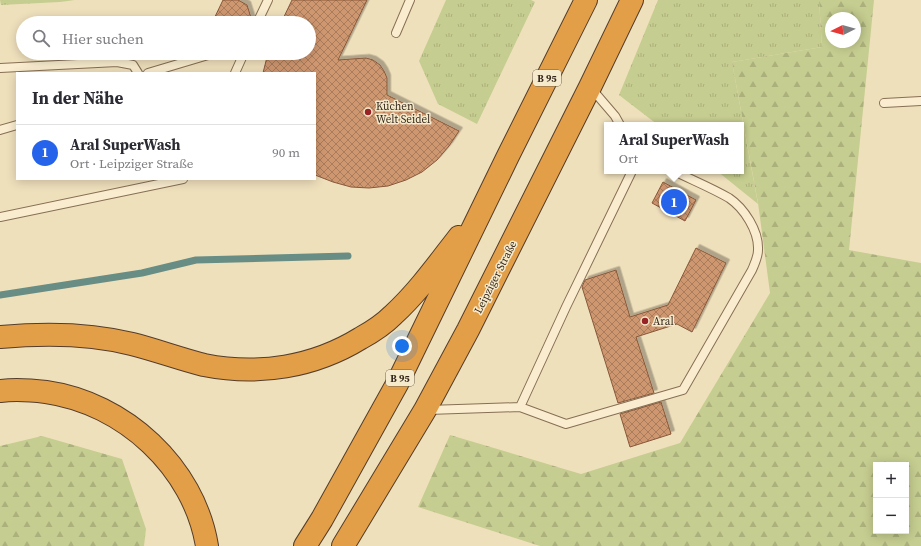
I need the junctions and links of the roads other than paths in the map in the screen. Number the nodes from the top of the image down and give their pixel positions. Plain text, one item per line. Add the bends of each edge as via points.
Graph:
1 (268, 0) edge
2 (410, 0) edge
3 (586, 0) edge
4 (632, 0) edge
5 (260, 16) edge
6 (396, 33) dead end
7 (192, 60) edge
8 (241, 60) edge
9 (0, 68) edge
10 (137, 72) edge
11 (151, 72) edge
12 (235, 72) edge
13 (590, 86) junction
14 (921, 101) edge
15 (884, 103) dead end
16 (618, 122) edge
17 (16, 126) edge
18 (0, 130) edge
19 (631, 174) edge
20 (680, 174) edge
21 (178, 180) edge
22 (485, 205) junction
23 (0, 217) edge
24 (0, 337) edge
25 (0, 391) edge
26 (520, 407) junction
27 (425, 410) junction
28 (207, 546) edge
29 (305, 546) edge
30 (343, 546) edge

1 - 5 lane
2 - 6 lane
3 - 22 highway, B 95
4 - 13 highway, Leipziger Straße
7 - 11 lane
8 - 12 lane
9 - 10 lane via 117,62 133,65
13 - 16 lane
13 - 27 highway, Leipziger Straße via 468,330
14 - 15 lane
17 - 18 lane
19 - 26 lane
20 - 26 lane via 730,199 750,221 756,234 758,249 752,270 683,390 566,424
21 - 23 lane
22 - 24 highway via 392,317 349,346 302,364 252,370 228,368 106,338 53,334
22 - 29 highway, B 95 via 397,384
25 - 28 highway via 32,390 76,398 117,417 136,430 153,445 182,480 201,521
26 - 27 lane
27 - 30 highway, Leipziger Straße

